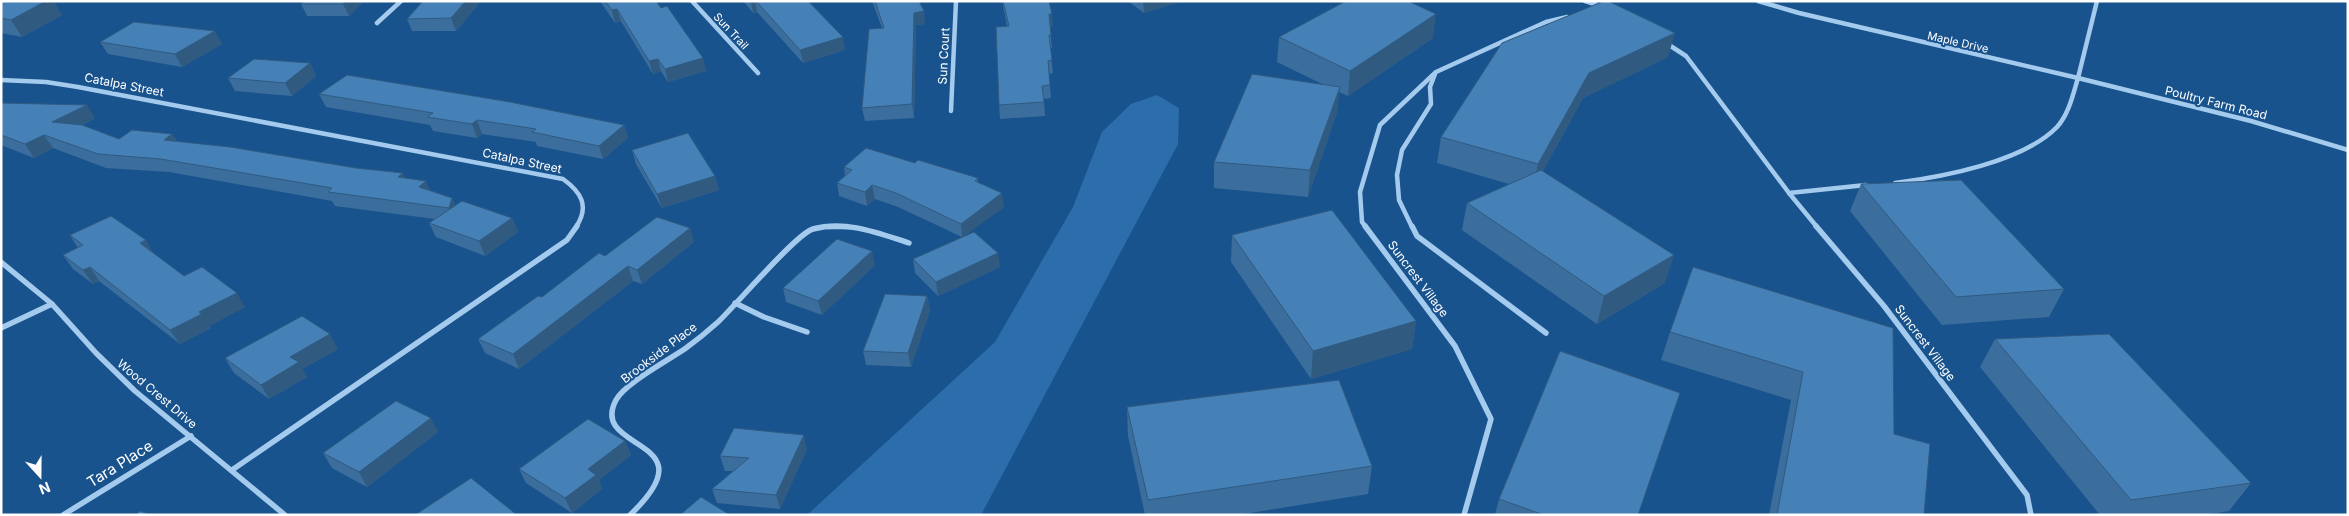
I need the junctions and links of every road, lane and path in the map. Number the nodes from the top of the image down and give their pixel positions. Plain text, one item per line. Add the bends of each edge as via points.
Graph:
1 (400, 1) edge
2 (692, 1) edge
3 (956, 1) edge
4 (1585, 1) edge
5 (1758, 1) edge
6 (2097, 1) edge
7 (1589, 11) edge
8 (1572, 16) edge
9 (377, 23) dead end
10 (1660, 39) edge
11 (1436, 72) junction
12 (758, 73) dead end
13 (2078, 78) junction
14 (1, 80) edge
15 (951, 111) dead end
16 (2348, 150) edge
17 (1876, 184) edge
18 (1886, 184) edge
19 (1789, 193) junction
20 (909, 242) dead end
21 (1, 262) edge
22 (52, 304) junction
23 (735, 304) junction
24 (1, 328) edge
25 (807, 332) dead end
26 (1546, 333) dead end
27 (191, 436) junction
28 (232, 470) junction
29 (63, 515) edge
30 (285, 515) edge
31 (630, 515) edge
32 (1464, 515) edge
33 (2031, 515) edge

1 - 9 street
2 - 12 street, Sun Trail
3 - 15 street, Sun Court
4 - 7 street via 1606,7
5 - 13 street, Maple Drive
6 - 13 street
8 - 11 street, Suncrest Village via 1546,22
10 - 19 street, Suncrest Village via 1686,56
11 - 26 street, Suncrest Village via 1430,87 1431,104 1402,150 1397,175 1399,200 1417,236
11 - 32 street, Suncrest Village via 1380,125 1360,192 1362,222 1455,346 1491,419
13 - 16 street, Poultry Farm Road
13 - 18 street via 2069,108 2056,128 2025,148 1987,163 1915,181
14 - 28 street, Catalpa Street via 78,87 324,132 555,177 578,188 585,202 581,222 567,240
17 - 19 street
19 - 33 street, Suncrest Village via 1896,321 2027,495
20 - 23 street, Brookside Place via 849,226 830,225 810,230
21 - 22 street, Wood Crest Drive
22 - 24 street
22 - 27 street, Wood Crest Drive via 135,391
23 - 25 street
23 - 31 street, Brookside Place via 694,342 617,397 611,415 615,429 654,455 659,470 654,489
27 - 28 street, Wood Crest Drive
27 - 29 street, Tara Place
28 - 30 street, Wood Crest Drive

